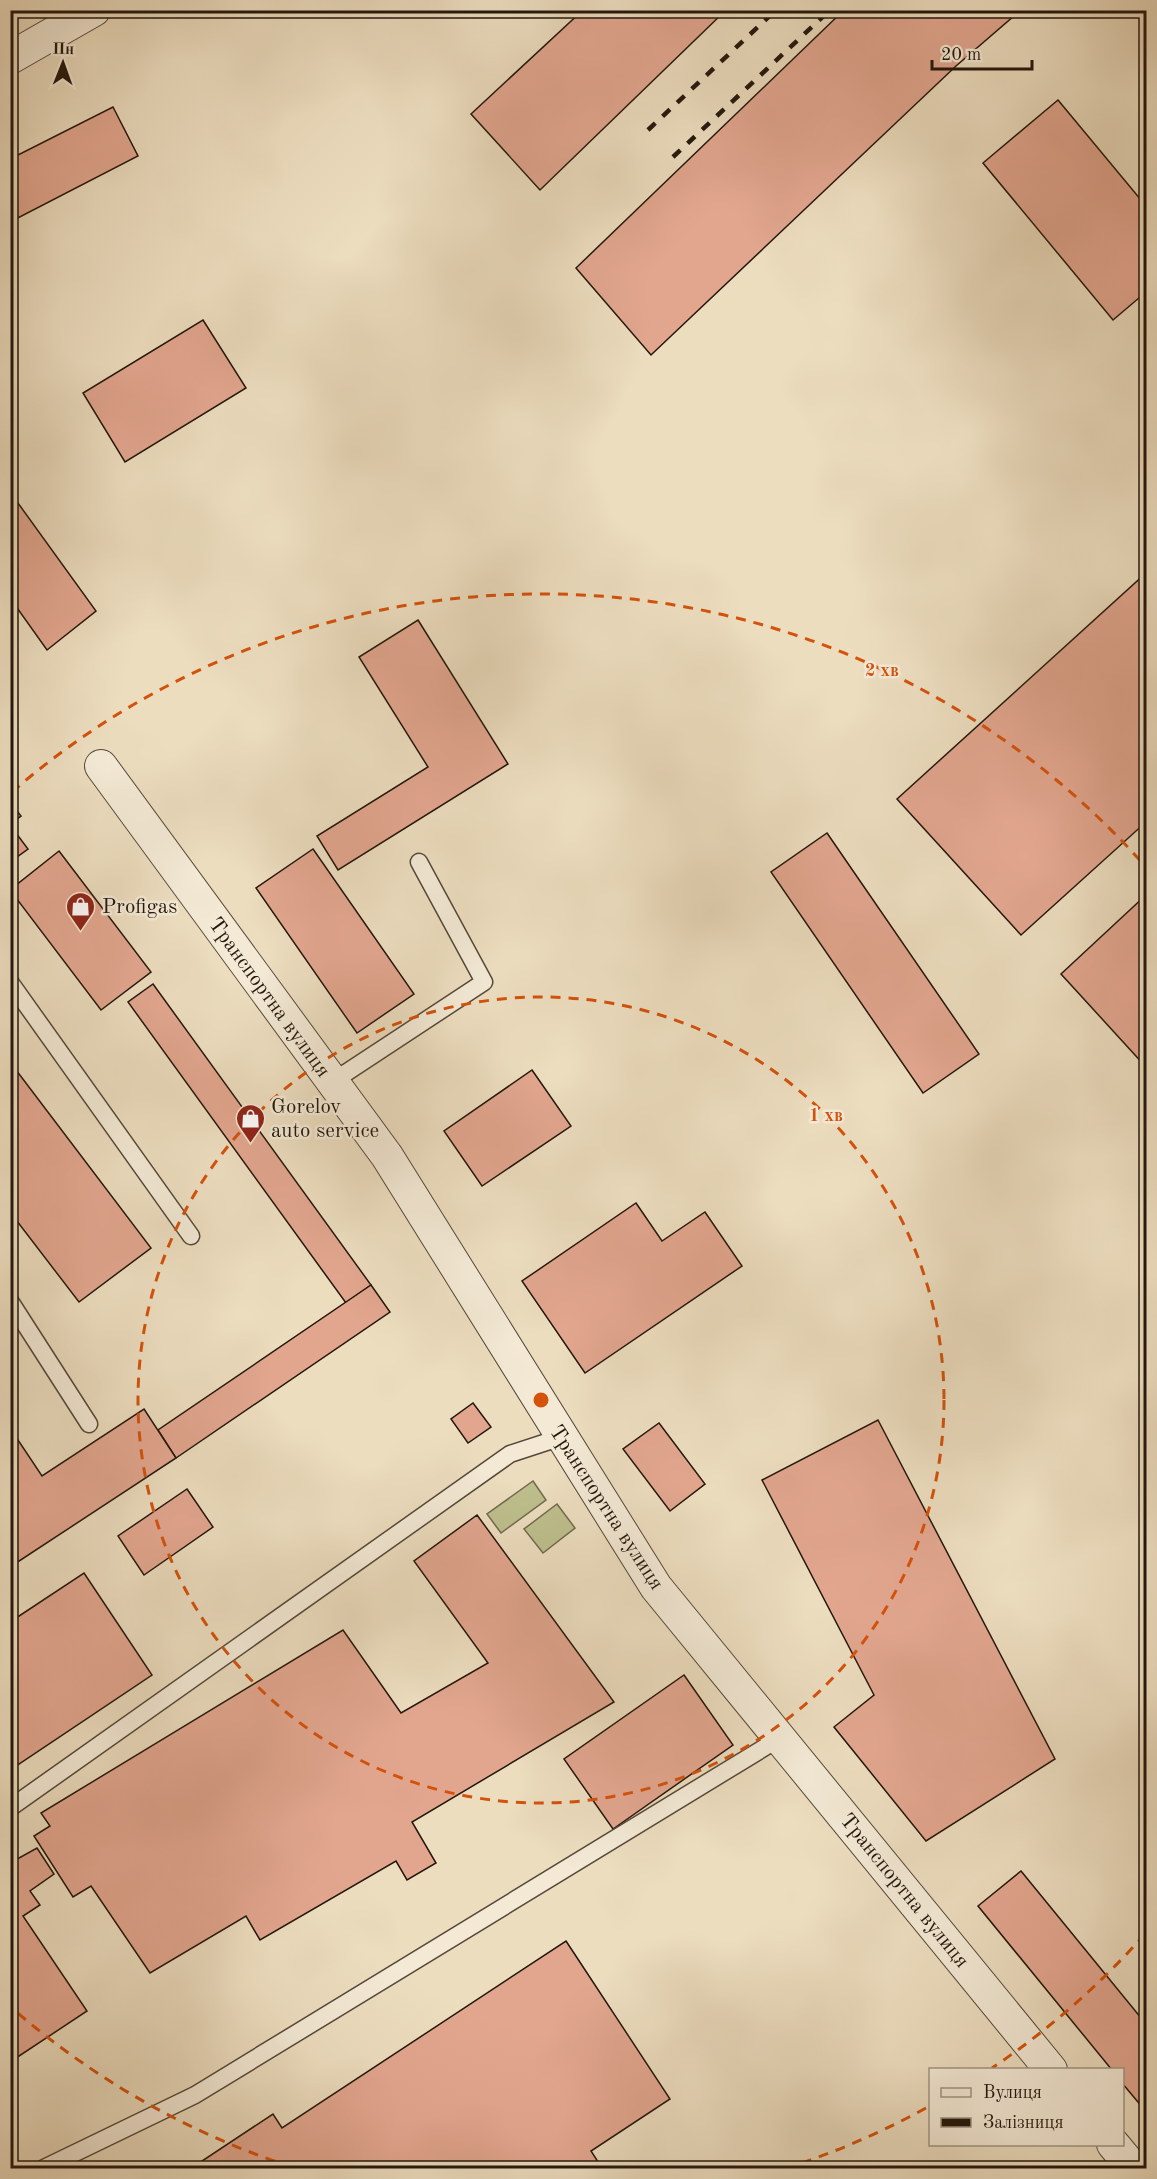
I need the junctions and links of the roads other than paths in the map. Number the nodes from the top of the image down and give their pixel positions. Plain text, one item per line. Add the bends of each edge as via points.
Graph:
1 (94, 10) edge
2 (10, 58) edge
3 (101, 766) dead end
4 (419, 862) dead end
5 (10, 982) edge
6 (332, 1082) junction
7 (191, 1236) dead end
8 (10, 1301) edge
9 (89, 1424) dead end
10 (562, 1437) junction
11 (780, 1738) junction
12 (10, 1808) edge
13 (1049, 2068) edge
14 (1114, 2146) edge
15 (44, 2169) edge
16 (1132, 2169) edge

1 - 2 street
3 - 6 street, Транспортна вулиця
4 - 6 lane via 484,982
5 - 7 lane
6 - 10 street, Транспортна вулиця via 387,1156
8 - 9 lane
10 - 11 street, Транспортна вулиця via 656,1587
10 - 12 lane via 510,1454
11 - 13 street, Транспортна вулиця
11 - 15 lane via 195,2095
14 - 16 street

